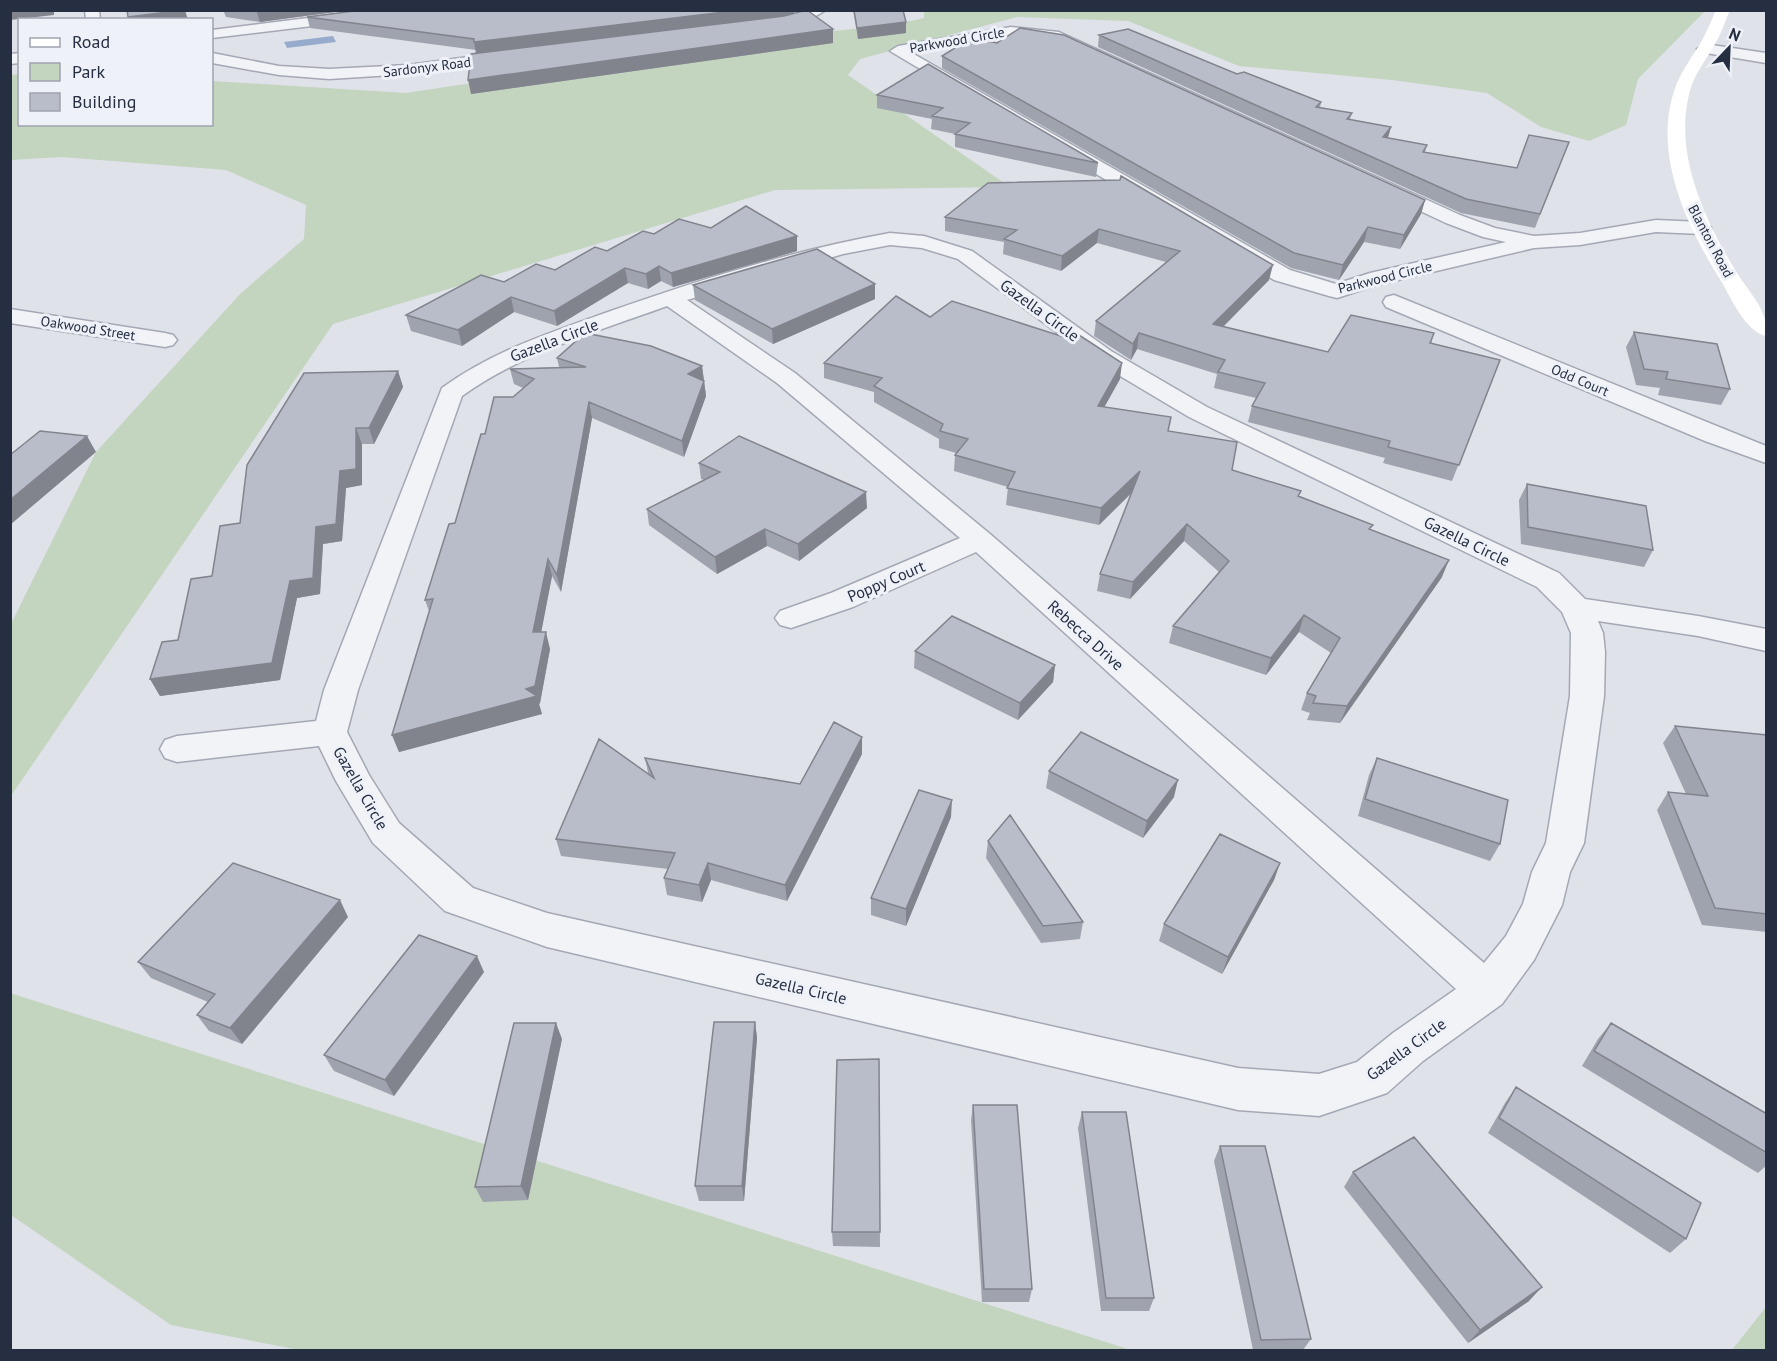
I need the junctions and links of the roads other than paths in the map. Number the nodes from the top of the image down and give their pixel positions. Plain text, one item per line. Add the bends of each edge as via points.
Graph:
1 (412, 10) edge
2 (819, 10) edge
3 (1723, 10) edge
4 (749, 27) edge
5 (213, 34) edge
6 (1707, 44) junction
7 (1767, 48) edge
8 (528, 55) edge
9 (213, 58) edge
10 (1767, 58) edge
11 (1701, 228) junction
12 (1534, 242) junction
13 (669, 298) junction
14 (1394, 302) dead end
15 (10, 316) edge
16 (1763, 323) edge
17 (165, 340) dead end
18 (1767, 455) edge
19 (980, 540) junction
20 (1576, 608) junction
21 (791, 618) dead end
22 (1767, 640) edge
23 (330, 732) junction
24 (177, 749) dead end
25 (1487, 991) junction

1 - 5 street
2 - 4 street via 799,20
3 - 6 street, Blanton Road
6 - 7 street
6 - 10 street
6 - 11 street, Blanton Road via 1691,65 1677,123 1678,156 1686,193
8 - 9 street, Sardonyx Road via 368,74 300,73
11 - 12 street, Parkwood Circle via 1656,226
11 - 16 street, Blanton Road
12 - 12 street, Parkwood Circle via 1490,233 1453,219 1054,35 1011,31 898,51 1282,275 1302,283 1337,291
13 - 19 street, Rebecca Drive via 786,378
13 - 20 street, Gazella Circle via 840,248 890,240 924,243 965,255 1103,356 1198,412 1548,580
13 - 23 street, Gazella Circle via 522,351 481,371 451,393 341,690
14 - 18 street, Odd Court
15 - 17 street, Oakwood Street
19 - 21 street, Poppy Court
19 - 25 street, Rebecca Drive
20 - 22 street
20 - 25 street, Gazella Circle via 1587,633 1587,696 1565,843 1551,872 1542,905 1520,948
23 - 24 street
23 - 25 street, Gazella Circle via 354,781 386,832 459,900 547,930 1238,1089 1319,1095 1371,1078

